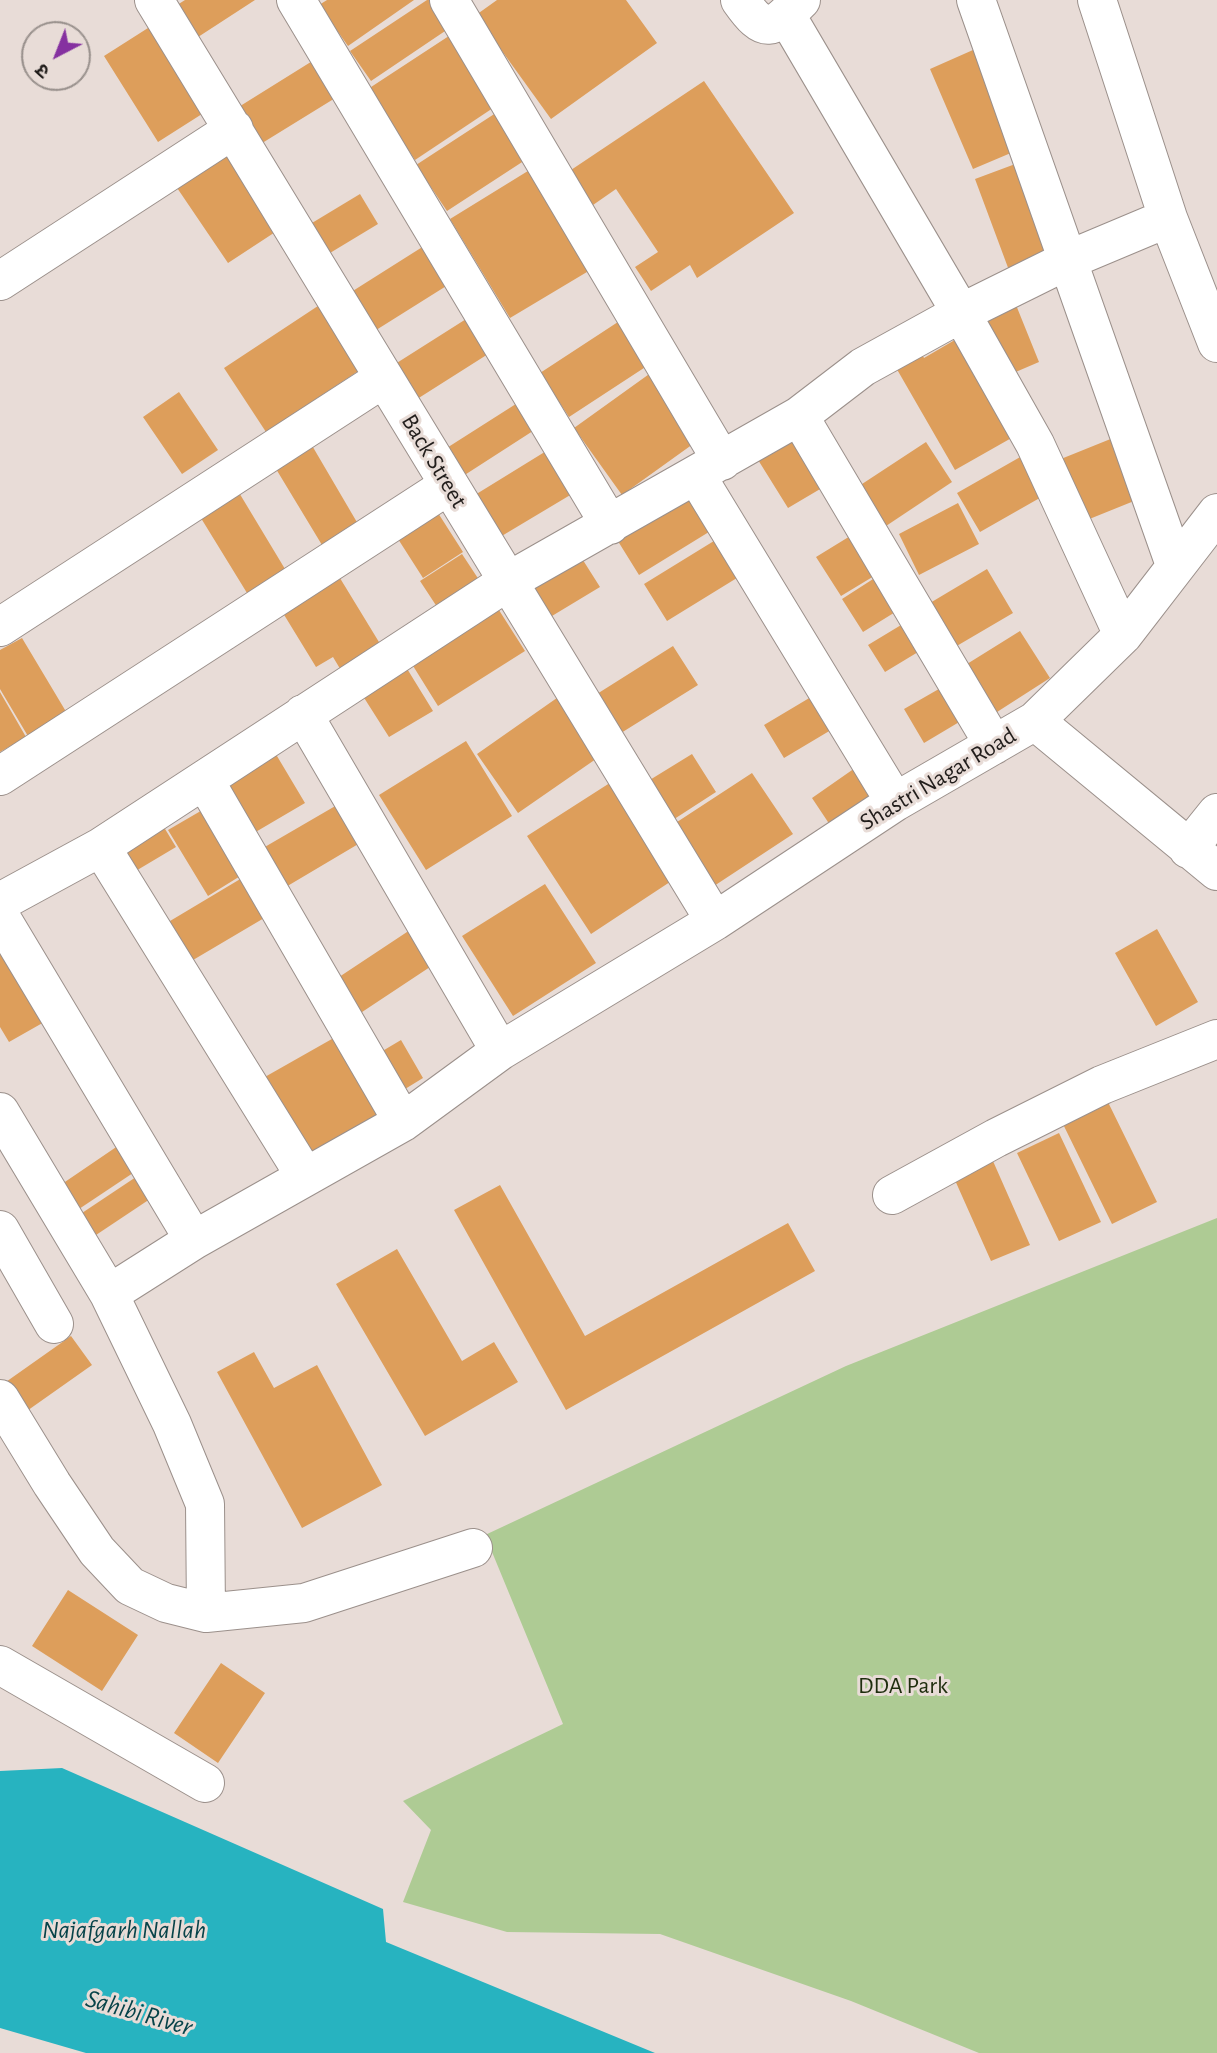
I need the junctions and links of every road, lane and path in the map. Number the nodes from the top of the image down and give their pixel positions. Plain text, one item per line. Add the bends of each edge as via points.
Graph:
1 (154, 0) edge
2 (296, 0) edge
3 (449, 0) edge
4 (740, 0) edge
5 (976, 0) edge
6 (1097, 0) edge
7 (794, 7) edge
8 (234, 129) junction
9 (1168, 218) junction
10 (1068, 260) junction
11 (0, 281) edge
12 (961, 313) junction
13 (1217, 342) edge
14 (384, 378) junction
15 (799, 416) junction
16 (709, 468) junction
17 (449, 485) junction
18 (1217, 513) edge
19 (610, 525) junction
20 (1175, 565) junction
21 (507, 583) junction
22 (0, 627) edge
23 (1123, 635) junction
24 (303, 714) junction
25 (1035, 721) junction
26 (994, 745) junction
27 (0, 776) edge
28 (205, 781) junction
29 (895, 802) junction
30 (1217, 813) edge
31 (101, 847) junction
32 (1203, 860) edge
33 (0, 902) edge
34 (0, 916) edge
35 (715, 922) junction
36 (1217, 1040) edge
37 (500, 1051) junction
38 (0, 1112) edge
39 (403, 1122) junction
40 (305, 1176) junction
41 (892, 1195) dead end
42 (0, 1230) edge
43 (194, 1240) junction
44 (109, 1294) junction
45 (54, 1324) dead end
46 (0, 1399) edge
47 (473, 1548) dead end
48 (206, 1613) junction
49 (0, 1665) edge
50 (205, 1783) dead end

1 - 8 street, Back Street
2 - 19 street
3 - 16 street
4 - 7 street via 763,25 773,24
5 - 10 street
6 - 9 street
7 - 12 street
8 - 11 street
8 - 14 street, Back Street
9 - 10 street
9 - 13 street
10 - 12 street
10 - 20 street
12 - 15 street via 863,367
12 - 23 street via 1035,444
14 - 17 street, Back Street
14 - 22 street
15 - 16 street
15 - 26 street
16 - 19 street
16 - 29 street
17 - 21 street, Back Street
17 - 27 street
18 - 20 street
19 - 21 street
20 - 23 street
21 - 24 street
21 - 35 street, Back Street
23 - 25 street
24 - 28 street
24 - 37 street
25 - 26 street, Shastri Nagar Road
25 - 32 street, Shastri Nagar Road
26 - 29 street, Shastri Nagar Road
28 - 31 street
28 - 39 street
29 - 35 street, Shastri Nagar Road
30 - 32 street
31 - 33 street
31 - 40 street
34 - 43 street
35 - 37 street, Shastri Nagar Road
36 - 41 street via 1102,1085
37 - 39 street, Shastri Nagar Road
38 - 44 street
39 - 40 street, Shastri Nagar Road
40 - 43 street, Shastri Nagar Road
42 - 45 street
43 - 44 street, Shastri Nagar Road
44 - 48 street via 205,1504
46 - 48 street via 97,1551 130,1586 166,1603
47 - 48 street via 304,1603
49 - 50 street

